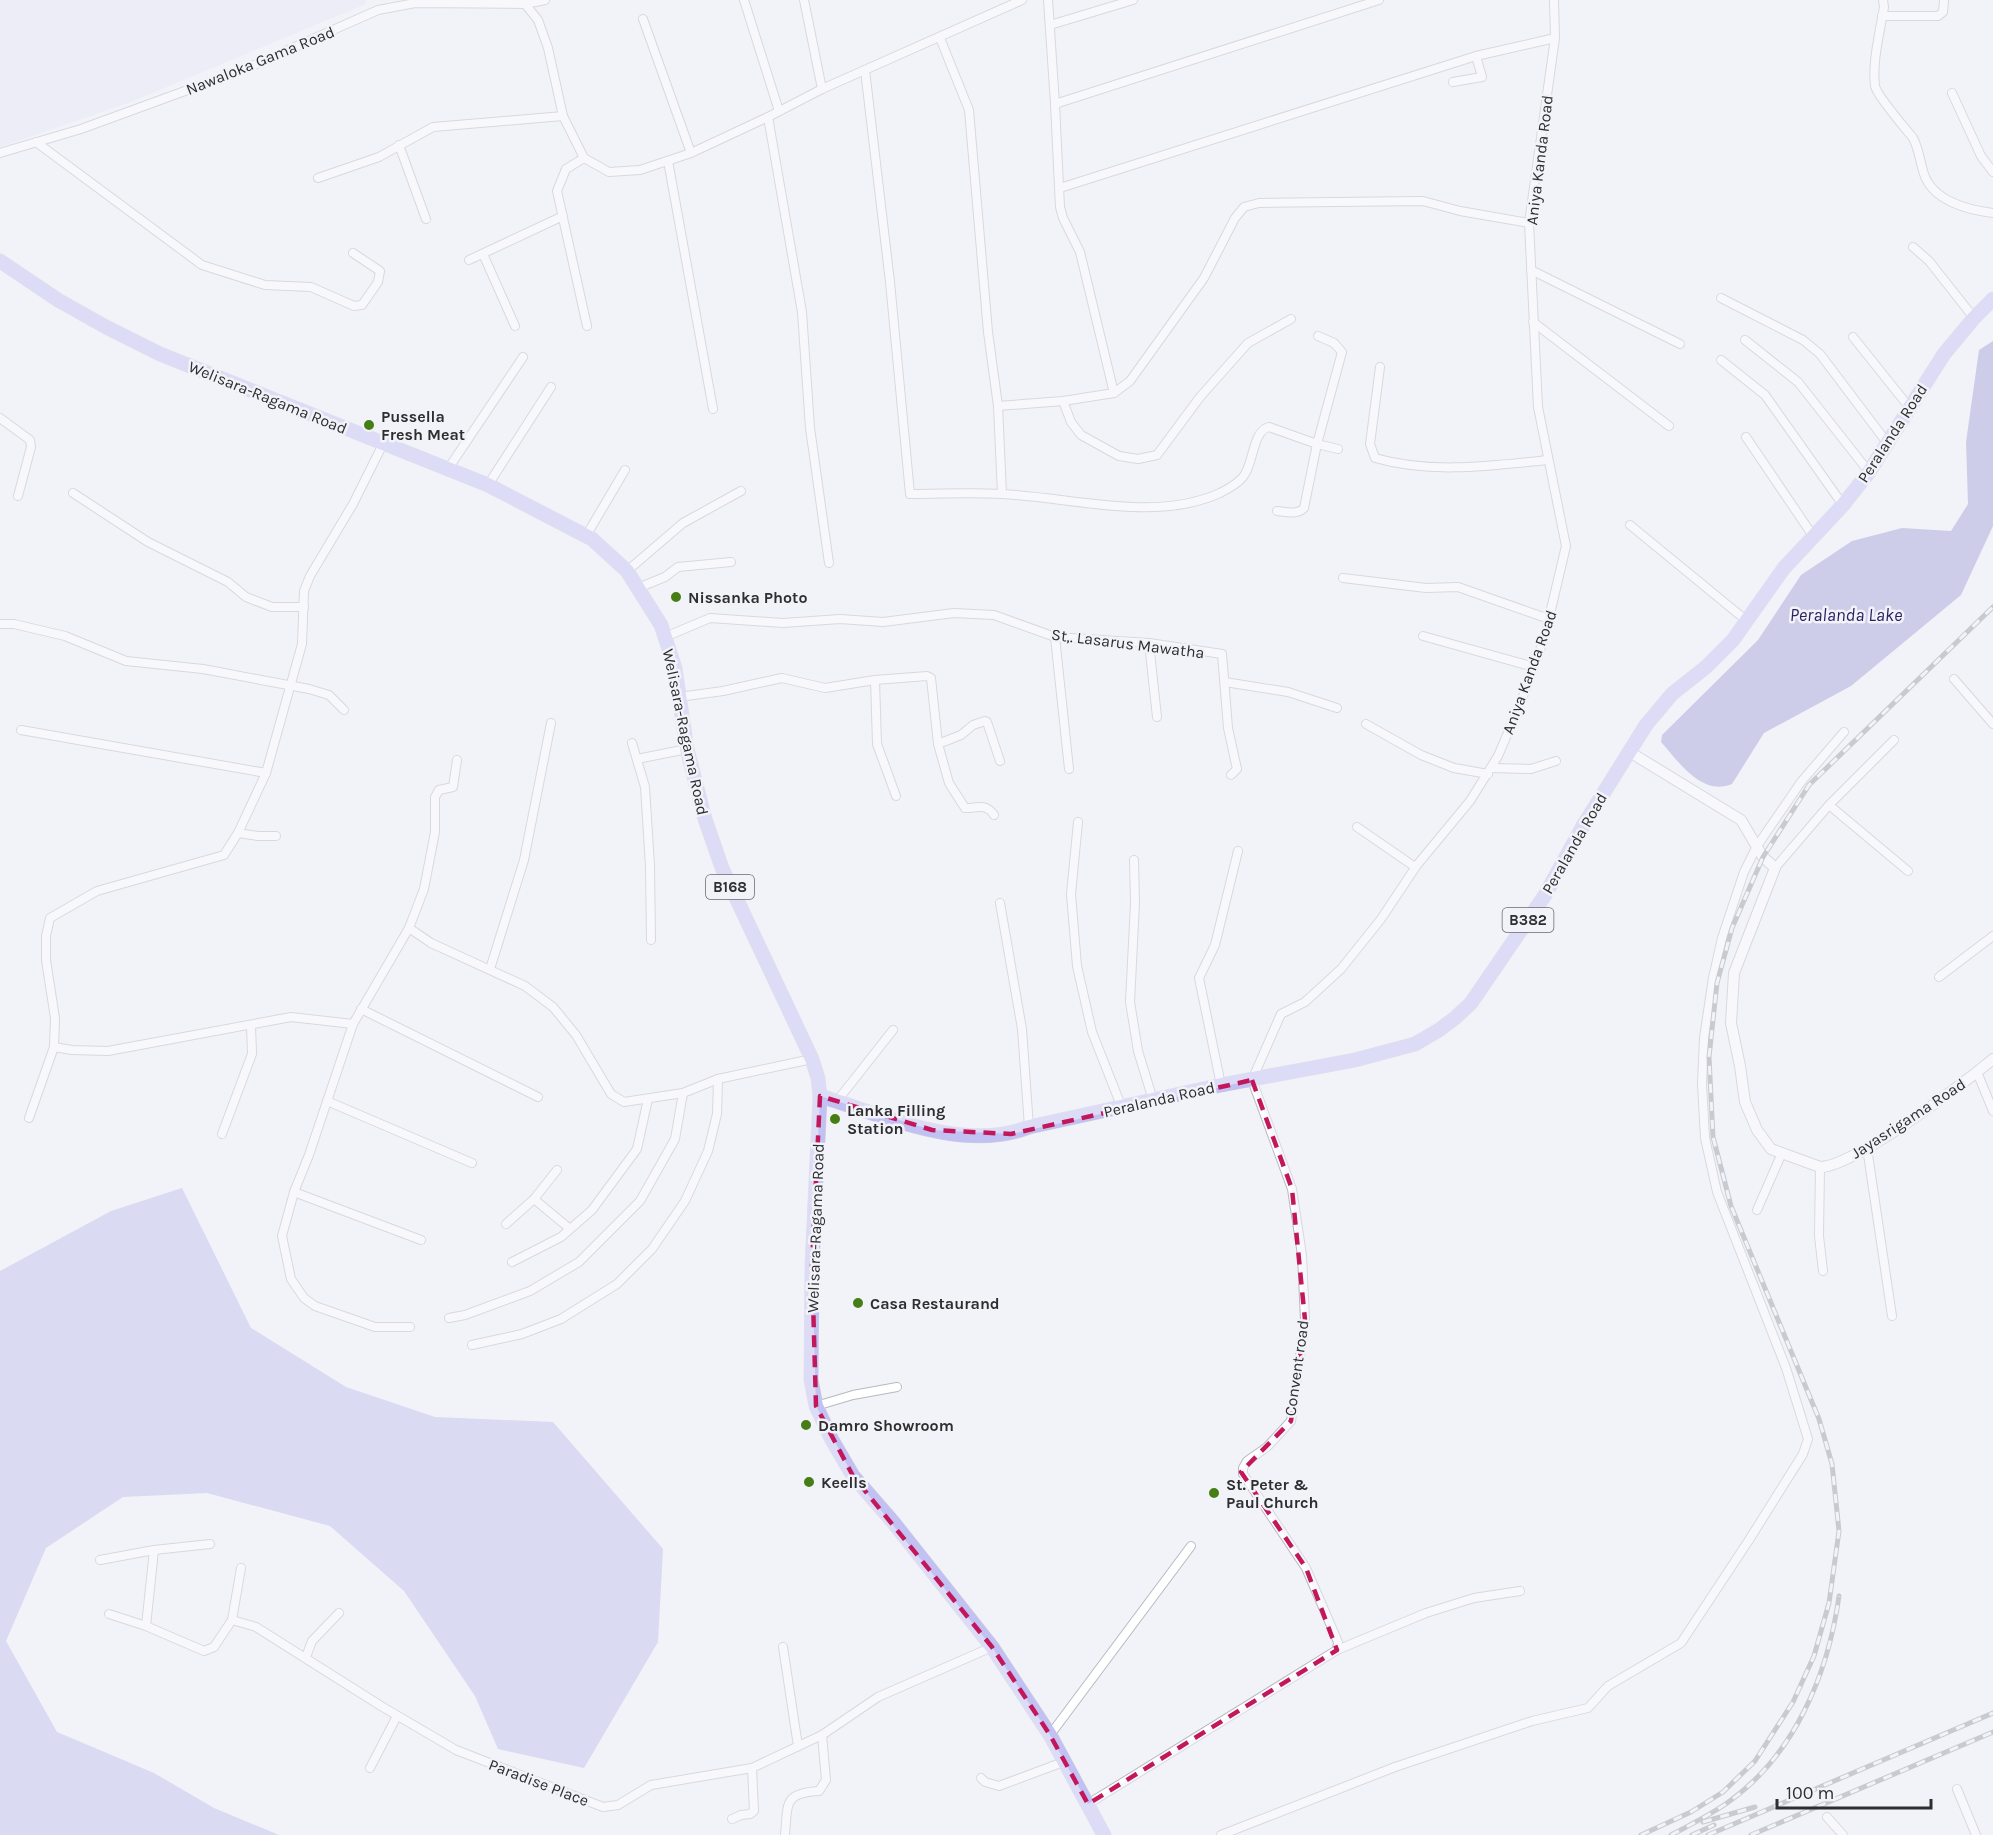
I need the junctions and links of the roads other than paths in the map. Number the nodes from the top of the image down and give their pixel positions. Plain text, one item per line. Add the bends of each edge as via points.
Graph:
1 (377, 0) edge
2 (545, 0) edge
3 (744, 0) edge
4 (804, 0) edge
5 (1022, 0) edge
6 (1048, 0) edge
7 (1133, 0) edge
8 (1379, 0) edge
9 (1554, 0) edge
10 (1883, 0) edge
11 (1944, 0) edge
12 (475, 2) edge
13 (525, 4) junction
14 (378, 10) junction
15 (1882, 16) junction
16 (643, 19) dead end
17 (1050, 25) junction
18 (940, 38) junction
19 (1555, 38) junction
20 (1476, 57) junction
21 (865, 70) junction
22 (1453, 82) dead end
23 (822, 89) junction
24 (1952, 93) dead end
25 (1055, 104) junction
26 (779, 111) junction
27 (563, 116) junction
28 (768, 117) junction
29 (36, 141) junction
30 (399, 145) junction
31 (0, 153) edge
32 (691, 153) junction
33 (584, 158) junction
34 (668, 161) junction
35 (1993, 172) edge
36 (318, 178) dead end
37 (1060, 188) junction
38 (1993, 213) edge
39 (563, 216) junction
40 (426, 219) dead end
41 (1529, 223) junction
42 (1913, 248) dead end
43 (353, 253) dead end
44 (483, 254) junction
45 (469, 260) dead end
46 (0, 261) edge
47 (1531, 270) junction
48 (1721, 298) dead end
49 (1993, 299) edge
50 (1974, 318) junction
51 (1292, 319) dead end
52 (1533, 322) junction
53 (515, 326) dead end
54 (587, 326) dead end
55 (1318, 336) dead end
56 (1853, 337) dead end
57 (1745, 340) dead end
58 (1680, 344) dead end
59 (523, 357) dead end
60 (1720, 360) dead end
61 (1380, 367) dead end
62 (551, 387) dead end
63 (1114, 393) junction
64 (1063, 401) junction
65 (998, 406) junction
66 (1909, 407) junction
67 (713, 409) dead end
68 (0, 418) edge
69 (1670, 426) dead end
70 (1746, 437) dead end
71 (383, 444) junction
72 (1317, 444) junction
73 (1888, 444) junction
74 (1338, 448) dead end
75 (1548, 460) junction
76 (448, 469) junction
77 (625, 470) dead end
78 (1869, 472) junction
79 (488, 485) junction
80 (741, 491) dead end
81 (73, 493) dead end
82 (1002, 494) junction
83 (18, 496) dead end
84 (1843, 505) junction
85 (1277, 511) dead end
86 (1630, 525) dead end
87 (586, 536) junction
88 (1813, 536) junction
89 (730, 562) dead end
90 (829, 563) dead end
91 (627, 571) junction
92 (1343, 578) dead end
93 (638, 588) junction
94 (304, 607) junction
95 (1550, 618) junction
96 (1747, 621) junction
97 (0, 624) edge
98 (1423, 636) dead end
99 (665, 637) junction
100 (1055, 637) junction
101 (1149, 643) junction
102 (1534, 667) junction
103 (1954, 679) dead end
104 (875, 680) junction
105 (1225, 682) junction
106 (290, 686) junction
107 (679, 697) junction
108 (1337, 708) dead end
109 (344, 710) dead end
110 (1157, 717) dead end
111 (551, 723) dead end
112 (1366, 724) dead end
113 (1993, 724) edge
114 (21, 730) dead end
115 (1844, 732) dead end
116 (1894, 740) dead end
117 (632, 743) dead end
118 (938, 744) junction
119 (687, 749) junction
120 (1628, 751) junction
121 (637, 759) junction
122 (457, 760) dead end
123 (1000, 761) dead end
124 (1556, 762) dead end
125 (1069, 769) dead end
126 (1490, 771) junction
127 (266, 773) junction
128 (1231, 775) dead end
129 (896, 796) dead end
130 (1829, 805) junction
131 (994, 815) dead end
132 (1078, 822) dead end
133 (1357, 827) dead end
134 (238, 833) junction
135 (276, 836) dead end
136 (1757, 846) junction
137 (1238, 851) dead end
138 (1134, 860) dead end
139 (1415, 867) junction
140 (1775, 868) junction
141 (1908, 871) dead end
142 (1000, 903) dead end
143 (409, 928) junction
144 (1993, 936) edge
145 (651, 940) dead end
146 (490, 969) junction
147 (1939, 977) dead end
148 (361, 1009) junction
149 (353, 1024) junction
150 (251, 1025) junction
151 (893, 1030) dead end
152 (54, 1047) junction
153 (812, 1059) junction
154 (1993, 1059) edge
155 (1977, 1072) junction
156 (718, 1079) junction
157 (1252, 1080) junction
158 (1221, 1085) junction
159 (683, 1092) junction
160 (538, 1096) dead end
161 (820, 1096) junction
162 (648, 1099) junction
163 (1154, 1100) junction
164 (327, 1101) junction
165 (837, 1101) junction
166 (1122, 1108) junction
167 (1993, 1111) edge
168 (29, 1118) dead end
169 (1029, 1127) junction
170 (222, 1134) dead end
171 (1867, 1148) junction
172 (1782, 1153) junction
173 (472, 1163) dead end
174 (1820, 1167) junction
175 (557, 1170) dead end
176 (294, 1192) junction
177 (534, 1199) junction
178 (1757, 1210) dead end
179 (506, 1224) dead end
180 (570, 1229) junction
181 (421, 1240) dead end
182 (512, 1262) dead end
183 (1823, 1271) dead end
184 (1892, 1316) dead end
185 (449, 1318) dead end
186 (410, 1327) dead end
187 (472, 1345) dead end
188 (897, 1388) dead end
189 (816, 1406) junction
190 (210, 1545) dead end
191 (1191, 1546) dead end
192 (154, 1550) junction
193 (99, 1560) dead end
194 (242, 1568) dead end
195 (1520, 1591) dead end
196 (339, 1613) dead end
197 (109, 1614) dead end
198 (232, 1620) junction
199 (146, 1626) junction
200 (783, 1647) dead end
201 (992, 1647) junction
202 (1337, 1650) junction
203 (306, 1657) junction
204 (397, 1716) junction
205 (822, 1735) junction
206 (1050, 1735) junction
207 (798, 1746) junction
208 (1066, 1761) junction
209 (370, 1768) dead end
210 (752, 1768) junction
211 (981, 1778) dead end
212 (1957, 1789) dead end
213 (1088, 1804) junction
214 (1827, 1817) dead end
215 (1095, 1818) junction
216 (732, 1819) dead end
217 (785, 1835) edge
218 (1098, 1835) edge
219 (1104, 1835) edge
220 (1114, 1835) edge
221 (1221, 1835) edge
222 (1843, 1835) edge
223 (1976, 1835) edge

1 - 14 street
2 - 13 street, Nawaloka Gama Road
3 - 26 street
4 - 23 street
5 - 18 street
6 - 17 street
7 - 17 street
8 - 25 street
9 - 19 street, Aniya Kanda Road
10 - 15 street
11 - 15 street via 1943,12 1938,15
12 - 13 street, Nawaloka Gama Road
12 - 14 street, Nawaloka Gama Road via 415,3
13 - 27 street via 538,20 548,48
14 - 29 street, Nawaloka Gama Road via 245,69 81,129
15 - 38 street via 1875,89 1915,141 1925,176 1933,188 1961,206
16 - 32 street
17 - 25 street
18 - 21 street
18 - 65 street via 969,110
19 - 20 street
19 - 41 street, Aniya Kanda Road
20 - 22 street via 1482,77
20 - 37 street
21 - 23 street
21 - 82 street via 910,494
23 - 26 street
24 - 35 street via 1981,156
25 - 37 street
26 - 28 street
27 - 30 street via 433,127
27 - 33 street
28 - 32 street
28 - 90 street via 802,312 810,429
29 - 31 street, Nawaloka Gama Road
29 - 43 street via 202,265 265,285 311,287 354,306 362,305 378,282 380,271
30 - 36 street via 380,157
30 - 40 street
32 - 34 street
33 - 34 street via 609,172 640,170
33 - 39 street via 566,169 557,190
34 - 67 street
37 - 63 street via 1060,207 1080,252
39 - 44 street
39 - 54 street
41 - 47 street, Aniya Kanda Road
41 - 63 street via 1424,201 1259,203 1244,207 1204,278 1130,381
42 - 50 street via 1929,261
44 - 45 street
44 - 53 street
46 - 71 main road, Welisara-Ragama Road / B168 via 58,300 160,354
47 - 52 street, Aniya Kanda Road
47 - 58 street
48 - 73 street via 1803,340 1820,354
49 - 50 main road, Peralanda Road / B382
50 - 66 main road, Peralanda Road / B382
51 - 64 street via 1248,343 1156,455 1138,459 1119,456 1081,435
52 - 69 street
52 - 75 street, Aniya Kanda Road via 1538,407
55 - 72 street via 1334,343 1342,352
56 - 66 street
57 - 78 street via 1798,382
59 - 76 street
60 - 84 street via 1766,395
61 - 75 street via 1370,444 1375,458 1468,468
62 - 79 street
63 - 64 street
64 - 65 street
65 - 82 street
66 - 73 main road, Peralanda Road / B382
68 - 83 street via 30,440
70 - 88 street
71 - 76 main road, Welisara-Ragama Road / B168
71 - 94 street via 310,576 304,591
72 - 74 street
72 - 82 street via 1263,428 1243,477 1235,484 1220,493 1172,505 1143,508
72 - 85 street via 1302,512
73 - 78 main road, Peralanda Road / B382
75 - 95 street, Aniya Kanda Road via 1566,546
76 - 79 main road, Welisara-Ragama Road / B168
77 - 87 street
78 - 84 main road, Peralanda Road / B382
79 - 87 main road, Welisara-Ragama Road / B168
80 - 91 street via 683,523
81 - 94 street via 148,542 228,582 246,597 273,607
84 - 88 main road, Peralanda Road / B382
86 - 96 street
87 - 91 main road, Welisara-Ragama Road / B168
88 - 96 main road, Peralanda Road / B382 via 1784,568
89 - 93 street via 678,567
91 - 93 main road, Welisara-Ragama Road / B168
92 - 95 street via 1426,588 1458,587
93 - 99 main road, Welisara-Ragama Road / B168
94 - 106 street via 302,644
95 - 102 street, Aniya Kanda Road
96 - 120 main road, Peralanda Road / B382 via 1706,667 1658,709
97 - 106 street via 65,636 126,660 203,669
98 - 102 street
99 - 100 street, St,. Lasarus Mawatha via 710,618 783,624 840,619 883,622 954,613 994,615
99 - 107 main road, Welisara-Ragama Road / B168
100 - 101 street, St,. Lasarus Mawatha
100 - 125 street
101 - 105 street, St,. Lasarus Mawatha via 1222,654
101 - 110 street
102 - 126 street, Aniya Kanda Road
103 - 113 street
104 - 107 street via 825,688 782,678
104 - 118 street via 931,678
104 - 129 street via 877,744
105 - 108 street via 1288,692
105 - 128 street, St,. Lasarus Mawatha via 1228,728 1237,769
106 - 109 street via 329,695
106 - 127 street
107 - 119 main road, Welisara-Ragama Road / B168
111 - 146 street via 524,860
112 - 126 street via 1421,755 1454,768
114 - 127 street
115 - 136 street via 1801,782
116 - 130 street
117 - 121 street
118 - 123 street via 985,720
118 - 131 street via 949,783 965,808 984,806
119 - 121 street
119 - 153 main road, Welisara-Ragama Road / B168 via 722,868
120 - 136 street via 1741,820
120 - 157 main road, Peralanda Road / B382 via 1545,895 1471,1003 1455,1018 1415,1044
121 - 145 street via 645,787
122 - 143 street via 453,788 439,790 435,797 435,832 424,889
124 - 126 street via 1531,769
126 - 139 street, Aniya Kanda Road
127 - 134 street
130 - 140 street
130 - 141 street
132 - 166 street via 1071,894 1077,966 1092,1032
133 - 139 street
134 - 135 street
134 - 152 street via 224,855 97,891 50,918 46,960
136 - 140 street
136 - 221 street via 1744,872 1713,978 1702,1084 1705,1138 1717,1192 1766,1312 1804,1423 1808,1439 1803,1454 1681,1643 1608,1686 1588,1708 1532,1721 1395,1767
137 - 158 street via 1215,945 1199,978
138 - 163 street via 1130,1002 1138,1051
139 - 157 street, Aniya Kanda Road via 1381,919 1341,969 1305,1002 1281,1014
140 - 172 street via 1734,973 1731,1023 1745,1102 1756,1130 1771,1149
142 - 169 street via 1022,1029
143 - 146 street via 431,943
143 - 148 street
144 - 147 street
146 - 162 street via 525,986 553,1007 576,1035 611,1094 624,1102
148 - 149 street
148 - 160 street
149 - 150 street via 291,1017
149 - 164 street
150 - 152 street via 108,1051
150 - 170 street via 252,1054
151 - 165 street
152 - 168 street
153 - 156 street
153 - 161 main road, Welisara-Ragama Road / B168
154 - 155 street, Jayasrigama Road
155 - 167 street
155 - 171 street, Jayasrigama Road
156 - 159 street
156 - 187 street via 717,1114 708,1151 685,1201 652,1250 616,1284 561,1319 522,1334
157 - 158 main road, Peralanda Road / B382
157 - 202 street, Convent road via 1292,1188 1302,1256 1305,1320 1291,1420 1267,1448 1247,1461 1243,1474 1306,1568 1338,1642
158 - 163 main road, Peralanda Road / B382
159 - 162 street
159 - 185 street via 675,1139 640,1201 579,1262 530,1291
161 - 165 main road, Peralanda Road / B382
161 - 189 main road, Welisara-Ragama Road / B168 via 812,1265 812,1380
162 - 180 street via 637,1149 592,1210
163 - 166 main road, Peralanda Road / B382
164 - 173 street
164 - 176 street
165 - 169 main road, Peralanda Road / B382 via 932,1131 1011,1134
166 - 169 main road, Peralanda Road / B382
171 - 174 street, Jayasrigama Road via 1829,1167
171 - 184 street
172 - 174 street
172 - 178 street
174 - 183 street
175 - 177 street
176 - 181 street
176 - 186 street via 282,1236 291,1279 304,1298 315,1306 375,1327
177 - 179 street
177 - 180 street
180 - 182 street
188 - 189 street
189 - 201 main road, Welisara-Ragama Road / B168 via 853,1476
190 - 192 street
191 - 206 street
192 - 193 street
192 - 199 street
194 - 198 street
195 - 202 street via 1474,1598 1426,1613
196 - 203 street via 312,1641
197 - 199 street
198 - 199 street via 214,1647 204,1651
198 - 203 street, Paradise Place via 256,1627
200 - 207 street
201 - 205 street, Paradise Place via 878,1697
201 - 206 main road, Welisara-Ragama Road / B168
202 - 213 street
203 - 204 street, Paradise Place
204 - 209 street
204 - 210 street, Paradise Place via 456,1750 603,1807 618,1805 651,1785
205 - 207 street, Paradise Place
205 - 217 street via 826,1780 819,1791 793,1796
206 - 208 main road, Welisara-Ragama Road / B168
207 - 210 street, Paradise Place
208 - 211 street via 999,1786
208 - 213 main road, Welisara-Ragama Road / B168
210 - 216 street via 754,1811
212 - 223 street
213 - 215 main road, Welisara-Ragama Road / B168
214 - 222 street
215 - 218 main road, B168
215 - 219 main road, B168
215 - 220 main road, B168

